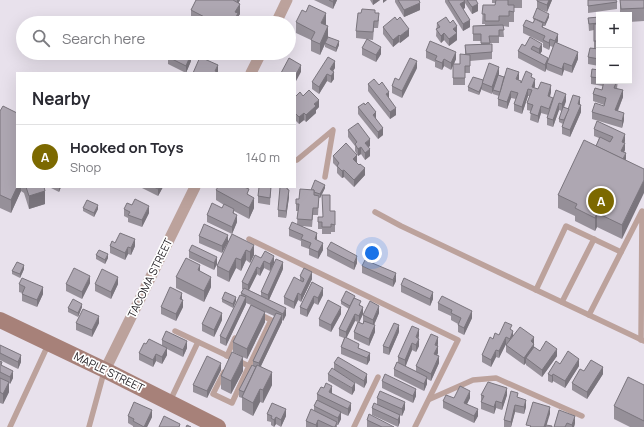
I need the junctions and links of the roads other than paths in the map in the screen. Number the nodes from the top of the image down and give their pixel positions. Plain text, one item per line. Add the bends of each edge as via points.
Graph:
1 (287, 0) edge
2 (279, 16) edge
3 (258, 60) edge
4 (252, 72) edge
5 (297, 160) dead end
6 (324, 177) dead end
7 (195, 188) edge
8 (375, 212) dead end
9 (249, 238) dead end
10 (594, 239) junction
11 (621, 252) junction
12 (643, 252) edge
13 (536, 290) junction
14 (562, 302) junction
15 (255, 312) edge
16 (590, 315) junction
17 (0, 320) edge
18 (240, 329) edge
19 (175, 331) dead end
20 (642, 340) edge
21 (198, 342) junction
22 (48, 343) junction
23 (229, 357) junction
24 (249, 366) junction
25 (105, 370) junction
26 (378, 377) dead end
27 (430, 399) junction
28 (169, 402) junction
29 (582, 416) dead end
30 (10, 427) edge
31 (89, 427) edge
32 (218, 427) edge
33 (354, 427) edge
34 (415, 427) edge

1 - 2 street
3 - 4 street
5 - 6 lane via 333,130
7 - 25 street, TACOMA STREET
8 - 13 lane
9 - 27 lane via 458,340
10 - 11 lane
10 - 13 lane via 566,226
10 - 14 lane
11 - 12 lane via 642,211
11 - 16 lane
12 - 20 lane
13 - 14 lane
14 - 16 lane
15 - 24 lane via 271,320
16 - 20 lane
17 - 22 street, MAPLE STREET
18 - 23 lane
19 - 21 lane
21 - 23 lane
21 - 28 lane
22 - 25 street, MAPLE STREET
22 - 30 lane
23 - 24 lane
23 - 24 lane via 213,394 232,403
25 - 28 street, MAPLE STREET
25 - 31 lane
26 - 33 lane
27 - 29 lane via 473,380 496,378
27 - 34 lane
28 - 32 street, MAPLE STREET

